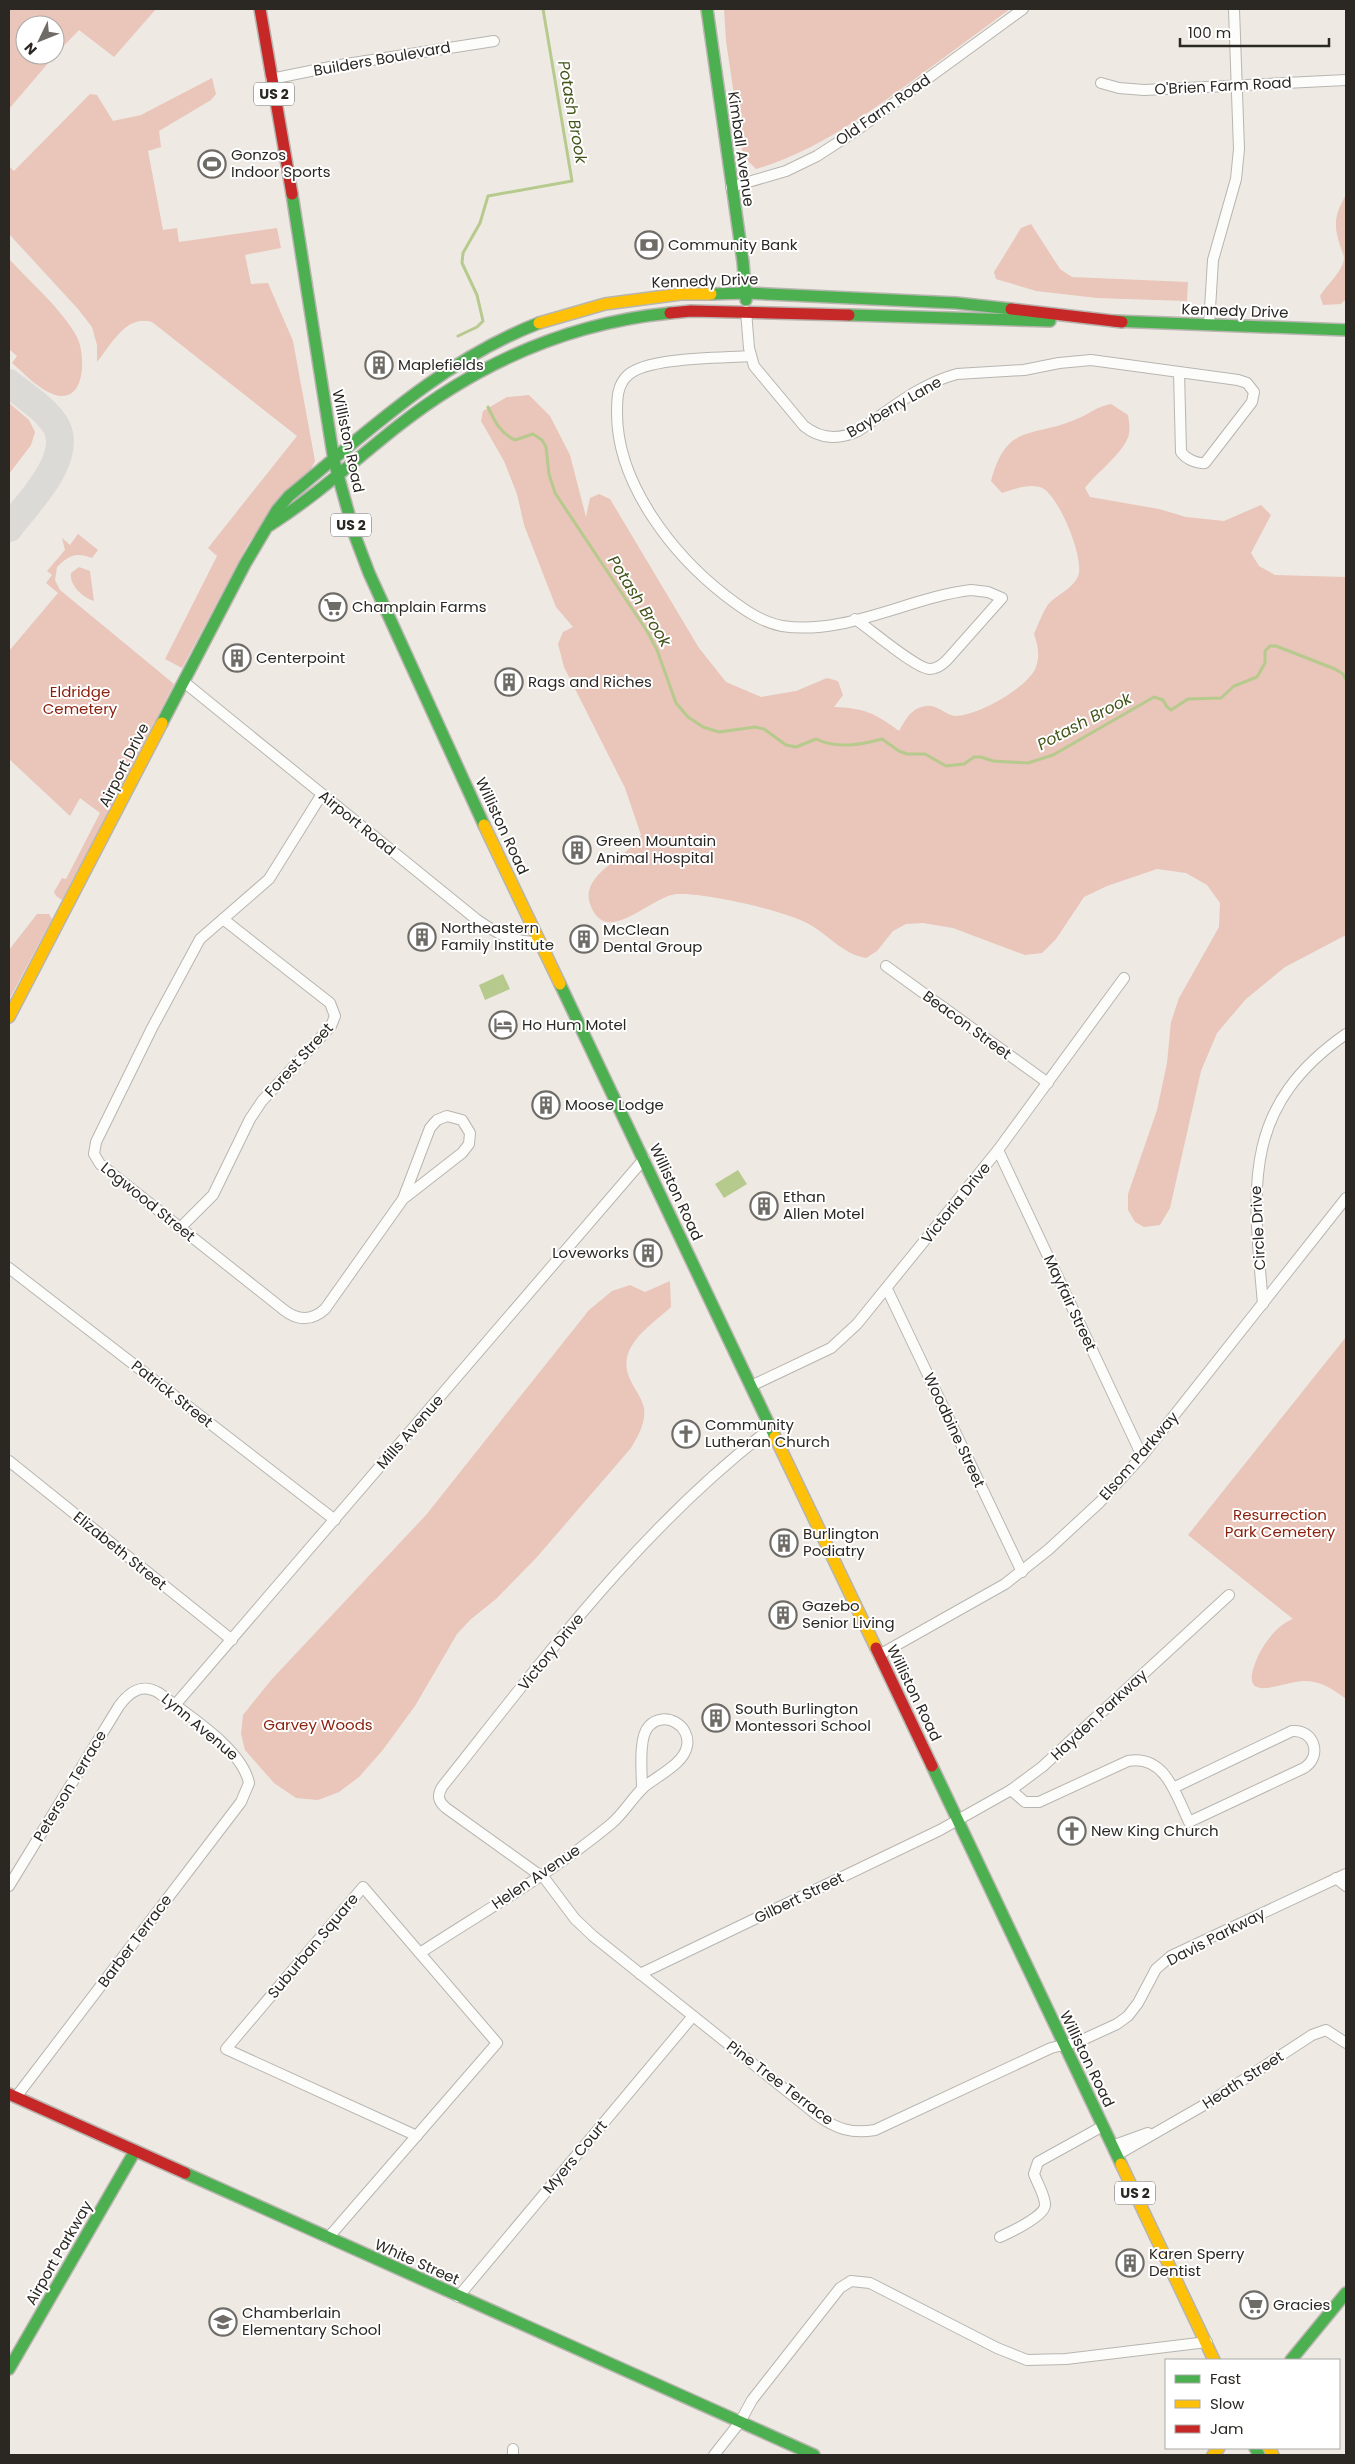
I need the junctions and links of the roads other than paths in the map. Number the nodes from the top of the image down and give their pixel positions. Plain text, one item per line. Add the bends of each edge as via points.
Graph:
1 (260, 9) edge
2 (707, 9) edge
3 (1023, 9) edge
4 (1234, 9) edge
5 (494, 41) dead end
6 (271, 79) junction
7 (1346, 80) edge
8 (1101, 82) dead end
9 (1238, 86) junction
10 (731, 187) junction
11 (746, 293) junction
12 (746, 312) junction
13 (1122, 322) junction
14 (1209, 325) junction
15 (1346, 330) edge
16 (750, 356) junction
17 (1179, 372) junction
18 (434, 380) junction
19 (430, 402) junction
20 (334, 461) junction
21 (337, 478) junction
22 (268, 526) junction
23 (856, 619) junction
24 (184, 682) junction
25 (322, 794) junction
26 (224, 919) junction
27 (540, 942) junction
28 (886, 966) dead end
29 (1124, 978) dead end
30 (9, 1017) edge
31 (1346, 1034) edge
32 (1048, 1084) junction
33 (998, 1150) junction
34 (644, 1159) junction
35 (1346, 1198) edge
36 (403, 1199) junction
37 (180, 1228) junction
38 (9, 1268) edge
39 (887, 1289) junction
40 (1263, 1304) junction
41 (751, 1386) junction
42 (771, 1428) junction
43 (1142, 1456) junction
44 (9, 1461) edge
45 (335, 1520) junction
46 (1022, 1572) junction
47 (1229, 1595) dead end
48 (232, 1640) junction
49 (879, 1655) junction
50 (137, 1690) joint
51 (175, 1706) junction
52 (249, 1783) joint
53 (642, 1788) junction
54 (1173, 1788) junction
55 (1011, 1790) junction
56 (958, 1820) junction
57 (540, 1876) junction
58 (1341, 1876) edge
59 (9, 1886) edge
60 (1346, 1886) edge
61 (420, 1953) junction
62 (640, 1974) junction
63 (693, 2016) junction
64 (1346, 2043) edge
65 (1064, 2045) junction
66 (13, 2096) edge
67 (1103, 2126) junction
68 (417, 2136) junction
69 (1114, 2150) junction
70 (135, 2151) junction
71 (1000, 2237) dead end
72 (328, 2238) junction
73 (1346, 2293) edge
74 (458, 2297) junction
75 (1207, 2342) junction
76 (1214, 2359) edge
77 (1217, 2359) edge
78 (1292, 2359) edge
79 (9, 2369) edge
80 (740, 2422) junction
81 (714, 2455) edge
82 (814, 2455) edge

1 - 6 main road, Williston Road / US 2
2 - 10 main road, Kimball Avenue
3 - 10 street, Old Farm Road via 817,156 779,174
4 - 9 street
5 - 6 street, Builders Boulevard
6 - 20 main road, Williston Road / US 2 via 301,245
7 - 9 street, O'Brien Farm Road
8 - 9 street, O'Brien Farm Road via 1119,88 1144,90
9 - 14 street via 1236,179 1213,260
10 - 11 main road, Kimball Avenue
11 - 12 main road, Kimball Avenue
11 - 13 main road, Kennedy Drive via 956,302
11 - 18 main road, Kennedy Drive via 681,294 605,304 538,324 474,354
12 - 13 main road, Kennedy Drive
12 - 16 street, Bayberry Lane
12 - 19 main road, Kennedy Drive via 659,313 574,331 538,342 486,366
13 - 14 main road, Kennedy Drive
14 - 15 main road, Kennedy Drive
16 - 17 street, Bayberry Lane via 764,382 804,426 811,432 828,437 849,435 922,387 958,374 1024,370 1081,360
16 - 23 street via 658,363 642,366 629,374 620,387 617,420 622,448 633,479 674,547 705,579 754,616 781,626 796,627
17 - 17 street, Bayberry Lane via 1243,381 1254,392 1250,405 1206,463 1199,464 1181,452
18 - 19 main road
18 - 20 main road, Kennedy Drive
19 - 21 main road, Kennedy Drive
20 - 21 main road, Williston Road / US 2
20 - 22 main road, Airport Drive via 289,496
21 - 22 main road, Airport Drive
21 - 27 main road, Williston Road / US 2 via 360,551 380,599
22 - 24 main road, Airport Drive
23 - 23 street via 917,664 930,669 946,660 1002,598 979,590 961,591
24 - 25 street, Airport Road
24 - 30 main road, Airport Drive
25 - 26 street, Logwood Street via 269,879
25 - 27 street, Airport Road via 501,936
26 - 37 street, Logwood Street via 205,933 194,948 94,1146 100,1164
26 - 37 street, Forest Street via 330,1003 335,1016 331,1026 259,1105 213,1196
27 - 34 main road, Williston Road / US 2
28 - 32 street, Beacon Street
29 - 32 street, Victoria Drive
31 - 40 street, Circle Drive via 1320,1054 1296,1079 1276,1110 1263,1142 1255,1194
32 - 33 street, Victoria Drive
33 - 39 street, Victoria Drive
33 - 43 street, Mayfair Street
34 - 41 main road, Williston Road / US 2
34 - 45 street, Mills Avenue
35 - 40 street, Elsom Parkway
36 - 36 street, Logwood Street via 466,1149 470,1133 462,1120 447,1116 433,1124
36 - 37 street, Logwood Street via 325,1309 305,1319 284,1310
38 - 45 street, Patrick Street
39 - 41 street, Victoria Drive via 849,1333 831,1348
39 - 46 street, Woodbine Street
40 - 43 street, Elsom Parkway
41 - 42 main road, Williston Road / US 2
42 - 49 main road, Williston Road / US 2
42 - 57 street, Victory Drive via 640,1545 440,1791 438,1796 442,1805
43 - 46 street, Elsom Parkway via 1100,1502
44 - 48 street, Elizabeth Street
45 - 48 street, Mills Avenue
46 - 49 street, Elsom Parkway via 989,1595
47 - 55 street, Hayden Parkway via 1042,1767
48 - 51 street, Mills Avenue
49 - 56 main road, Williston Road / US 2
50 - 51 street, Lynn Avenue via 154,1690
50 - 59 street, Peterson Terrace via 119,1706
51 - 52 street, Lynn Avenue via 232,1750 244,1767
52 - 66 street, Barber Terrace via 241,1802
53 - 53 street, Helen Avenue via 684,1753 687,1738 684,1729 676,1722 657,1720 646,1730
53 - 57 street, Helen Avenue via 618,1818
54 - 54 street via 1292,1732 1308,1735 1314,1746 1314,1755 1308,1765 1189,1822
54 - 55 street via 1160,1768 1142,1760 1128,1761 1039,1802 1026,1802
55 - 56 street, Hayden Parkway
56 - 62 street, Gilbert Street
56 - 65 main road, Williston Road / US 2
57 - 61 street, Helen Avenue
57 - 62 street, Pine Tree Terrace via 580,1925
58 - 60 street, Davis Parkway
58 - 65 street, Davis Parkway via 1171,1956 1156,1969 1128,2016 1085,2039
61 - 68 street, Suburban Square via 497,2044
61 - 68 street, Suburban Square via 363,1887 226,2049
62 - 63 street, Pine Tree Terrace
63 - 65 street, Pine Tree Terrace via 817,2115 850,2132 883,2127
63 - 74 street, Myers Court
64 - 69 street, Heath Street via 1326,2030 1312,2035 1211,2101 1159,2129 1125,2139
65 - 67 main road, Williston Road / US 2
66 - 70 main road, White Street
67 - 69 main road, Williston Road / US 2
67 - 71 street via 1038,2162 1034,2174 1045,2201 1044,2209
68 - 72 street, Suburban Square
69 - 75 main road, Williston Road / US 2
70 - 72 main road, White Street
70 - 79 main road, Airport Parkway
72 - 74 main road, White Street
73 - 78 main road
74 - 80 main road, White Street
75 - 76 main road, Williston Road / US 2
75 - 77 main road, Williston Road / US 2
75 - 80 street via 1066,2359 1028,2360 997,2348 870,2283 851,2280 840,2288 752,2400
80 - 81 street
80 - 82 main road, White Street

